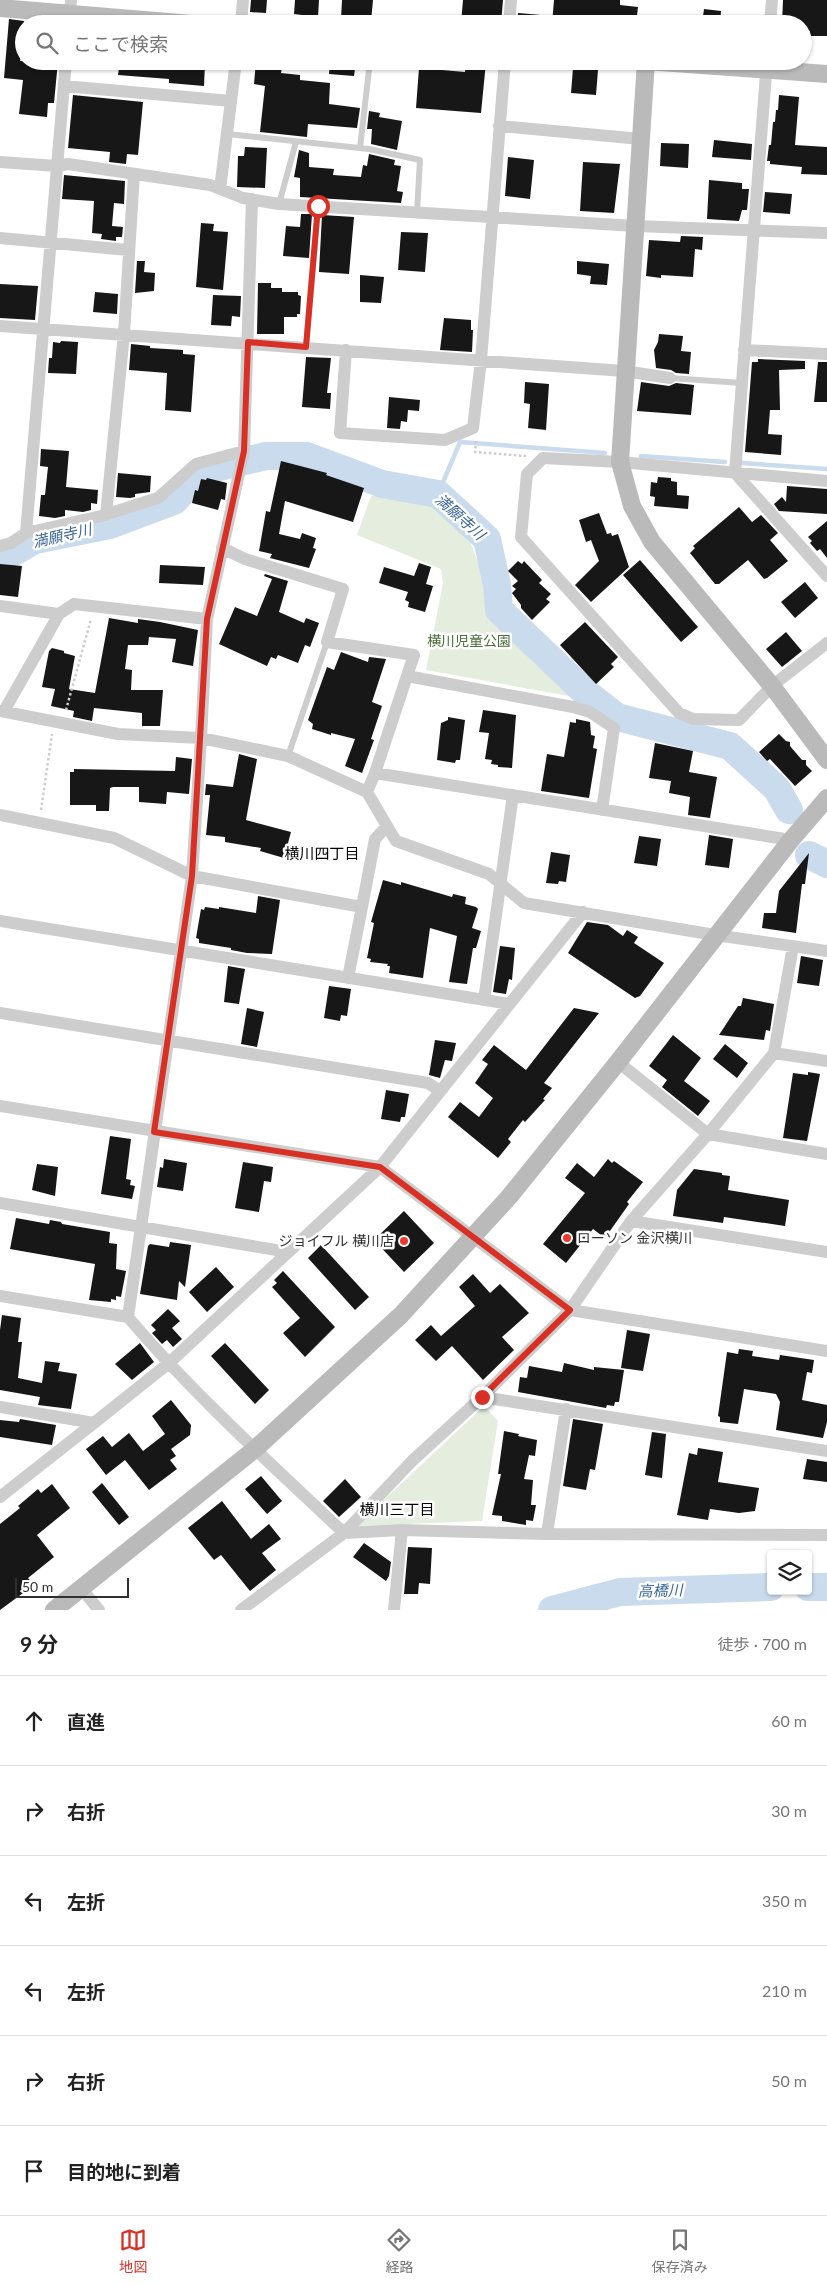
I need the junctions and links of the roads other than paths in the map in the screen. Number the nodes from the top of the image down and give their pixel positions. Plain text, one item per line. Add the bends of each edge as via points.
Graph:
1 (243, 0) edge
2 (511, 0) edge
3 (772, 0) edge
4 (0, 8) edge
5 (70, 13) edge
6 (92, 15) edge
7 (242, 15) edge
8 (510, 15) edge
9 (771, 15) edge
10 (65, 70) edge
11 (235, 70) edge
12 (369, 70) edge
13 (504, 70) edge
14 (645, 70) edge
15 (766, 70) edge
16 (800, 70) edge
17 (827, 74) edge
18 (64, 86) junction
19 (231, 101) junction
20 (499, 126) junction
21 (227, 134) junction
22 (641, 139) junction
23 (296, 142) junction
24 (360, 148) junction
25 (0, 162) edge
26 (57, 166) junction
27 (134, 174) junction
28 (220, 189) junction
29 (252, 199) junction
30 (279, 204) junction
31 (318, 206) junction
32 (417, 212) junction
33 (491, 217) junction
34 (635, 226) junction
35 (753, 230) junction
36 (827, 234) edge
37 (0, 238) edge
38 (50, 241) junction
39 (128, 250) junction
40 (0, 326) edge
41 (43, 329) junction
42 (124, 334) junction
43 (248, 342) junction
44 (306, 347) junction
45 (346, 350) junction
46 (744, 350) junction
47 (827, 354) edge
48 (481, 360) junction
49 (624, 371) junction
50 (670, 378) joint
51 (742, 384) junction
52 (243, 454) junction
53 (620, 462) junction
54 (735, 473) junction
55 (827, 481) edge
56 (106, 515) junction
57 (26, 532) junction
58 (0, 546) edge
59 (222, 548) junction
60 (827, 576) edge
61 (0, 606) edge
62 (59, 614) junction
63 (207, 619) junction
64 (328, 642) junction
65 (827, 644) edge
66 (407, 676) junction
67 (772, 686) junction
68 (2, 711) edge
69 (201, 738) junction
70 (288, 756) junction
71 (827, 760) edge
72 (374, 773) junction
73 (367, 792) junction
74 (513, 795) junction
75 (827, 798) edge
76 (602, 810) junction
77 (0, 815) edge
78 (387, 826) junction
79 (791, 840) junction
80 (192, 876) junction
81 (501, 884) junction
82 (362, 907) junction
83 (583, 912) junction
84 (0, 921) edge
85 (715, 936) junction
86 (794, 946) junction
87 (180, 951) junction
88 (827, 951) edge
89 (348, 978) junction
90 (484, 1000) junction
91 (510, 1004) junction
92 (0, 1013) edge
93 (168, 1041) junction
94 (774, 1053) junction
95 (827, 1061) edge
96 (618, 1062) junction
97 (440, 1091) junction
98 (0, 1106) edge
99 (154, 1132) junction
100 (708, 1134) junction
101 (827, 1154) edge
102 (380, 1167) junction
103 (0, 1204) edge
104 (630, 1221) junction
105 (141, 1227) junction
106 (472, 1237) junction
107 (288, 1252) junction
108 (827, 1252) edge
109 (0, 1296) edge
110 (570, 1310) junction
111 (128, 1316) junction
112 (827, 1351) edge
113 (169, 1362) junction
114 (482, 1397) junction
115 (0, 1407) edge
116 (566, 1409) junction
117 (94, 1423) junction
118 (255, 1449) junction
119 (827, 1451) edge
120 (0, 1497) edge
121 (402, 1530) junction
122 (344, 1533) junction
123 (547, 1534) junction
124 (827, 1535) edge
125 (81, 1588) junction
126 (391, 1608) edge
127 (54, 1610) edge
128 (99, 1610) edge
129 (242, 1610) edge

1 - 7 street
2 - 8 street
3 - 9 street
4 - 5 street
5 - 6 street
10 - 18 street
11 - 19 street
12 - 24 lane
13 - 20 street
14 - 22 street
15 - 35 street
16 - 17 street
18 - 19 street
18 - 26 street
19 - 21 street
20 - 22 street
20 - 33 street
21 - 23 lane
21 - 28 street
22 - 34 street
23 - 24 lane
23 - 30 lane
24 - 32 lane via 420,160
25 - 26 street
26 - 27 street via 68,164
26 - 38 street
27 - 28 street
27 - 39 street
28 - 29 street
29 - 30 street
29 - 43 street
30 - 31 street
31 - 32 street
31 - 44 lane
32 - 33 street
33 - 34 street
33 - 48 street
34 - 35 street
34 - 49 street
35 - 36 street
35 - 46 street
37 - 38 street
38 - 39 street
38 - 41 street
39 - 42 street
40 - 41 street
41 - 42 street
41 - 57 street
42 - 43 street
42 - 56 street
43 - 44 street
43 - 52 street
44 - 45 street
45 - 48 street
45 - 48 street via 340,433 445,440 473,428
46 - 47 street
46 - 51 street
48 - 49 street
49 - 50 street
49 - 53 street
50 - 51 lane
51 - 54 street
52 - 56 street via 196,464 158,498
52 - 59 street
53 - 54 street
53 - 67 street via 632,506 652,542
53 - 67 street via 543,458 526,474 521,537 679,713 693,718 739,720
54 - 55 street
54 - 60 street
56 - 57 street
57 - 58 street via 11,543
59 - 63 street
59 - 64 street via 245,560 343,589
61 - 62 street
62 - 63 street via 74,604
62 - 68 street
63 - 69 street
64 - 66 street via 414,655
64 - 70 lane
65 - 67 street
66 - 72 street
66 - 76 street via 573,707 590,712 614,728
67 - 71 street
68 - 69 street via 118,734
69 - 70 street
69 - 80 street
70 - 73 street
72 - 73 street
72 - 74 street
73 - 78 street
74 - 76 street
74 - 81 street
75 - 79 street
76 - 79 street
77 - 80 street via 114,838
78 - 81 street via 396,841 489,874
78 - 82 street via 375,839
79 - 85 street
80 - 82 street
80 - 87 street
81 - 83 street via 524,903
81 - 90 street
82 - 89 street
83 - 85 street
83 - 91 street
84 - 87 street
85 - 86 street
85 - 96 street
86 - 88 street
86 - 94 street
87 - 89 street
87 - 93 street
89 - 90 street
90 - 91 street
91 - 97 street
92 - 93 street
93 - 97 street via 428,1083
93 - 99 street
94 - 95 street
94 - 100 street
96 - 100 street
96 - 106 street via 509,1197
97 - 102 street
98 - 99 street
99 - 102 street
99 - 105 street
100 - 101 street
100 - 104 street
102 - 106 street
102 - 107 street
103 - 105 street
104 - 108 street
104 - 110 street
105 - 107 street
105 - 111 street
106 - 110 street
106 - 118 street via 401,1315
107 - 113 street
109 - 111 street
110 - 112 street
110 - 114 street
111 - 113 street
113 - 117 street
113 - 118 street
114 - 116 street
114 - 122 street via 412,1461
115 - 117 street
116 - 119 street
116 - 123 street
117 - 120 street
118 - 122 street
118 - 125 street
121 - 122 street
121 - 123 street
121 - 126 street
122 - 129 street
123 - 124 street
125 - 127 street
125 - 128 street

